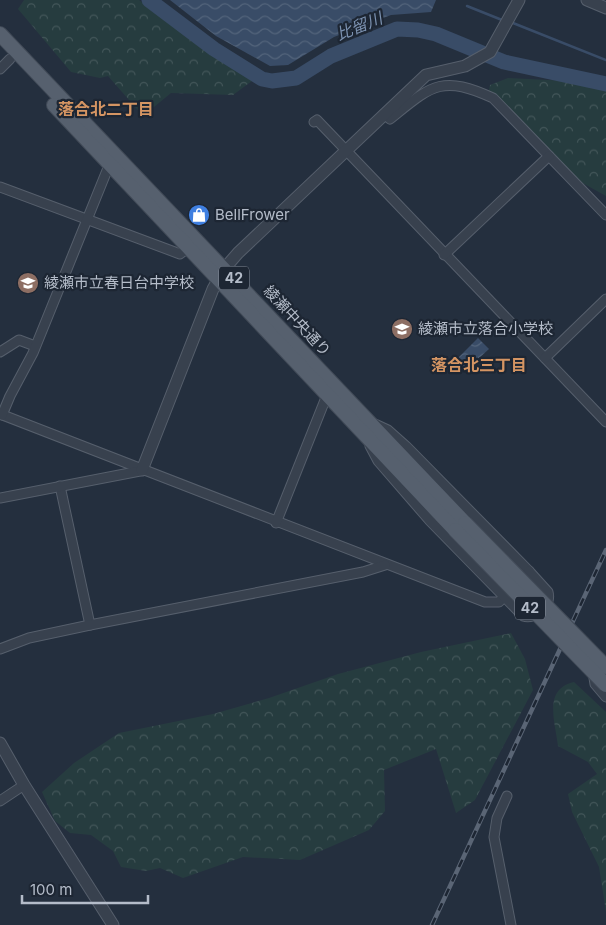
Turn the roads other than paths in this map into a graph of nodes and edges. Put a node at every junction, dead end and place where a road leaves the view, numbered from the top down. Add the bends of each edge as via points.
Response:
1 (519, 0) edge
2 (587, 0) edge
3 (606, 8) edge
4 (0, 34) edge
5 (0, 48) edge
6 (10, 59) junction
7 (0, 70) edge
8 (384, 114) junction
9 (314, 122) dead end
10 (346, 151) junction
11 (549, 156) junction
12 (110, 163) junction
13 (0, 187) edge
14 (606, 215) edge
15 (86, 218) junction
16 (189, 247) junction
17 (444, 255) junction
18 (222, 273) junction
19 (606, 299) edge
20 (35, 346) junction
21 (0, 352) edge
22 (545, 358) junction
23 (327, 395) junction
24 (1, 415) edge
25 (606, 422) edge
26 (367, 427) junction
27 (142, 470) junction
28 (60, 486) junction
29 (0, 498) edge
30 (276, 523) junction
31 (460, 527) junction
32 (385, 565) junction
33 (529, 571) junction
34 (504, 598) junction
35 (90, 625) junction
36 (0, 649) edge
37 (606, 660) edge
38 (606, 667) edge
39 (606, 685) edge
40 (606, 697) edge
41 (0, 743) edge
42 (24, 785) junction
43 (507, 796) dead end
44 (0, 801) edge
45 (113, 925) edge
46 (511, 925) edge

1 - 8 street via 490,52 466,66 426,75
2 - 3 street
4 - 18 main road, 綾瀬中央通り / 42
5 - 6 main road, 綾瀬中央通り / 42
6 - 7 street
6 - 12 main road, 綾瀬中央通り / 42
8 - 10 street
8 - 11 street via 390,119 425,90 449,84 471,89 493,98
9 - 10 street via 317,120
10 - 17 street
10 - 18 street via 238,253
11 - 14 street
11 - 17 street
12 - 15 street
12 - 16 main road, 綾瀬中央通り / 42
13 - 15 street
15 - 16 street via 180,254
15 - 20 street
16 - 18 main road, 綾瀬中央通り / 42
17 - 22 street
18 - 23 main road, 綾瀬中央通り / 42
18 - 26 main road, 綾瀬中央通り / 42
18 - 27 street
19 - 22 street
20 - 21 street via 18,340
20 - 24 street
22 - 25 street
23 - 26 main road, 綾瀬中央通り / 42
23 - 30 street
24 - 27 street
26 - 31 main road, 綾瀬中央通り / 42
26 - 33 street via 388,430 430,468
26 - 34 street via 378,461
27 - 28 street
27 - 30 street
28 - 29 street
28 - 35 street
30 - 32 street
31 - 38 main road, 42, bridge
31 - 39 main road, 42, bridge
32 - 34 street via 484,602 494,604
32 - 35 street
33 - 34 street
33 - 34 street via 548,592 548,604 533,617 528,617 522,616
35 - 36 street via 29,638
37 - 40 street via 597,664 592,678
41 - 42 street
42 - 44 street
42 - 45 street
43 - 46 street via 497,818 494,837

